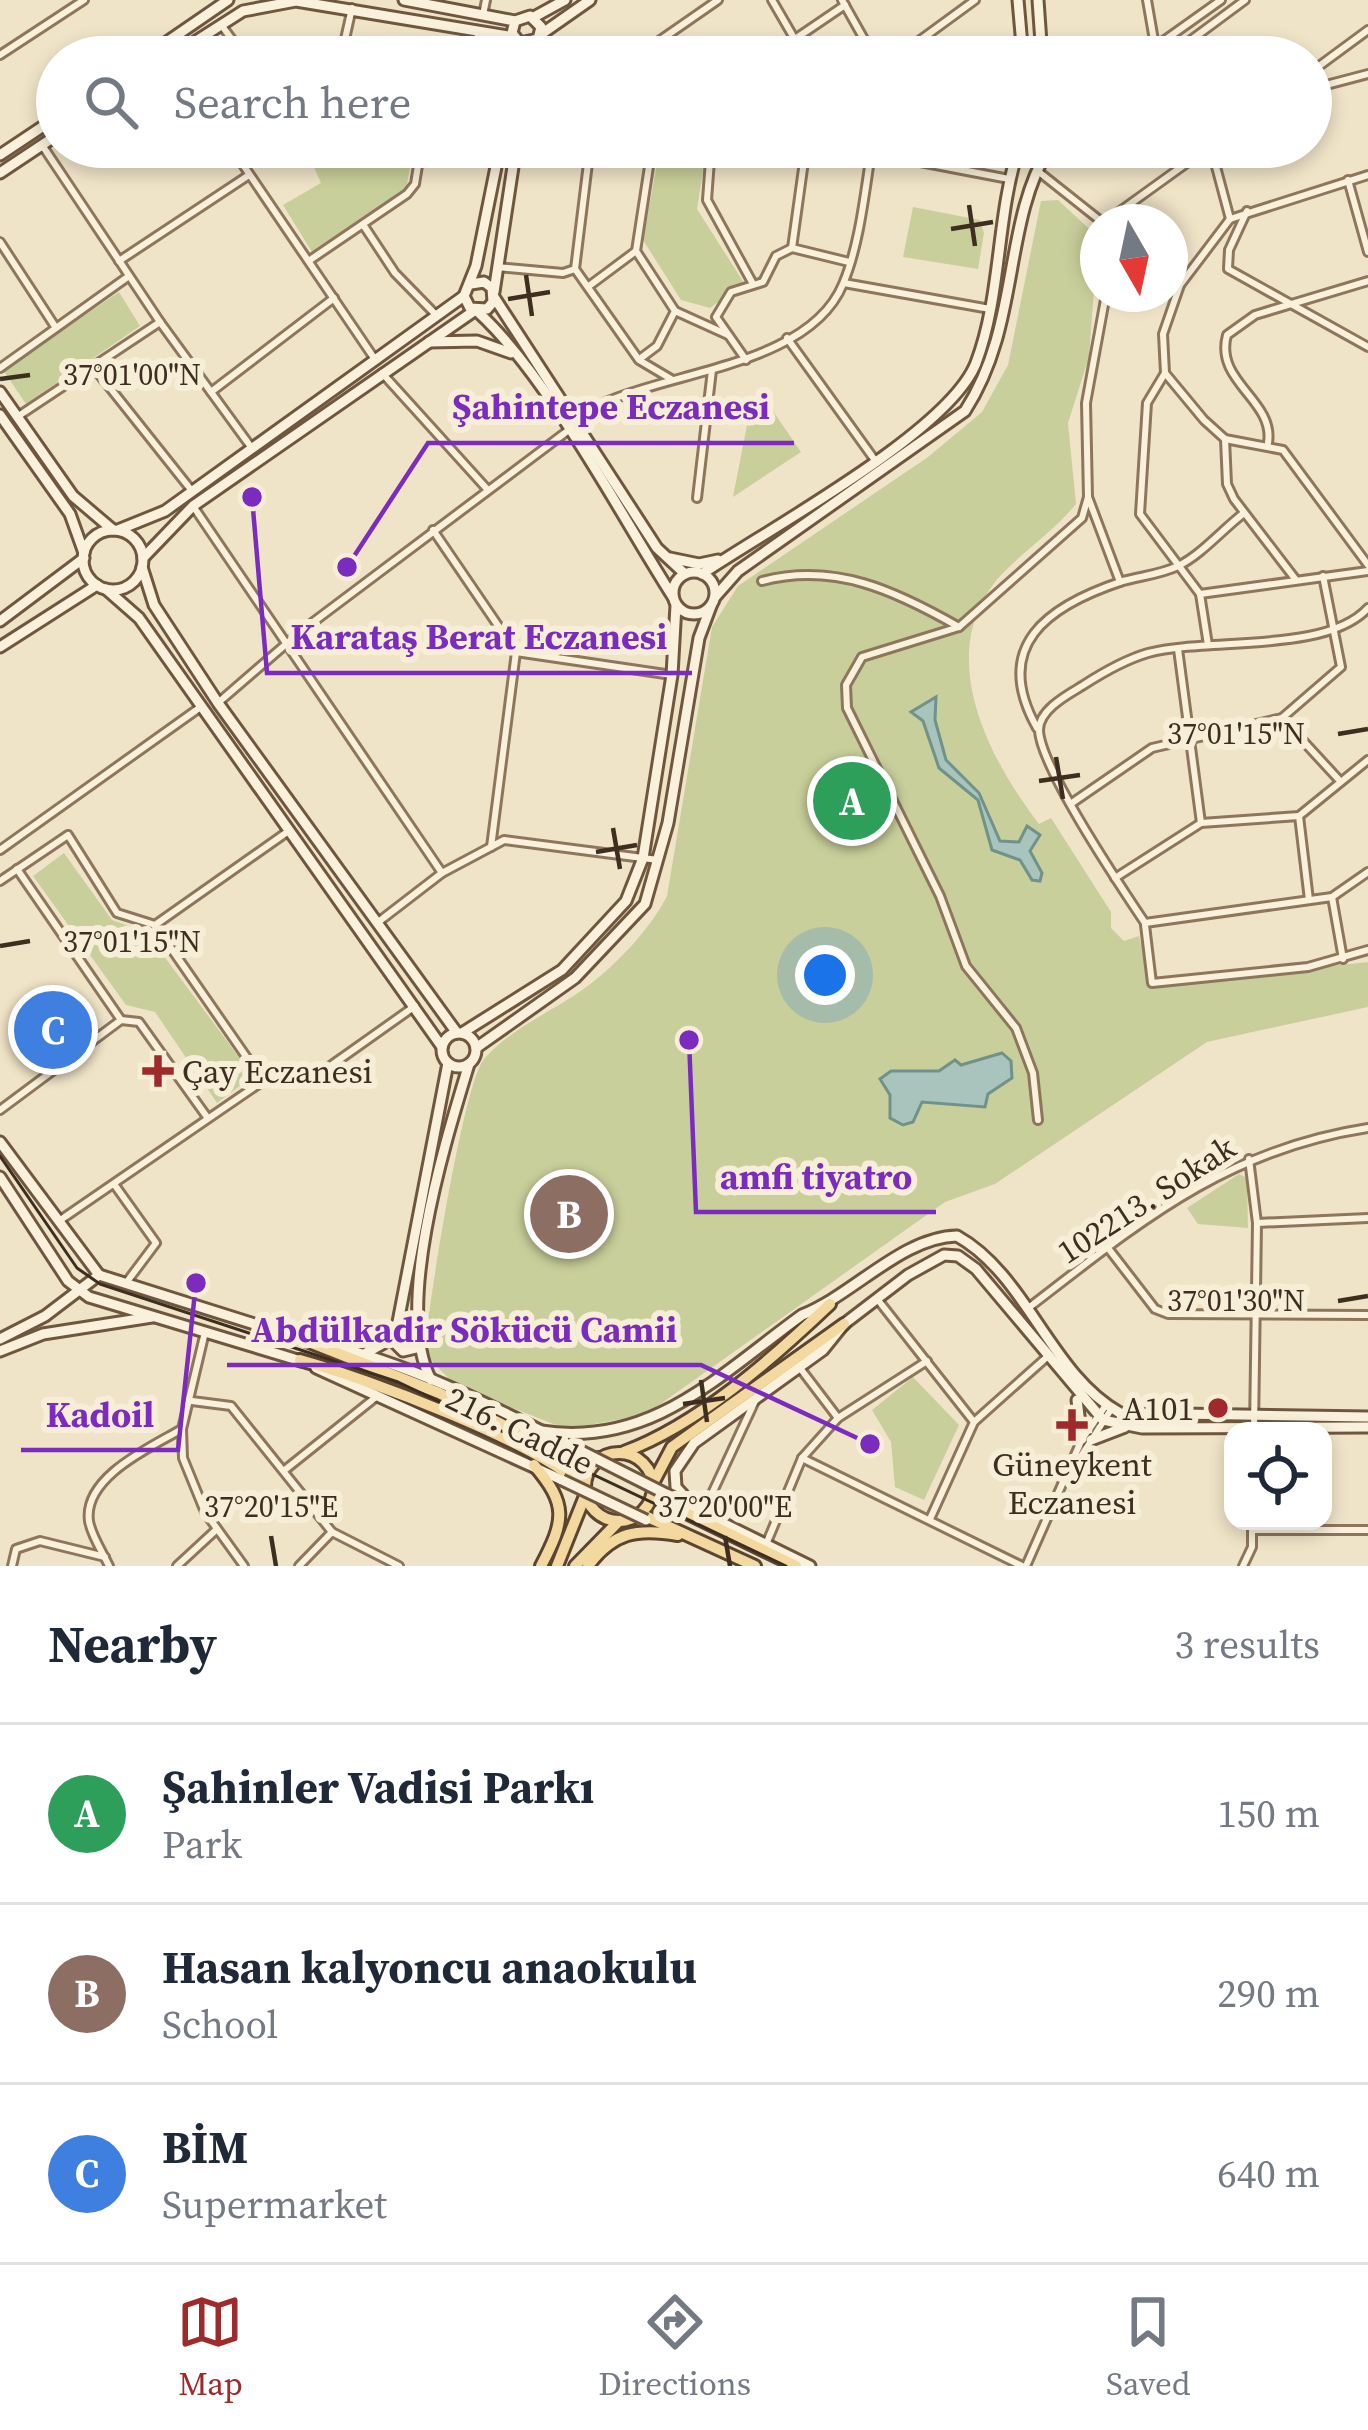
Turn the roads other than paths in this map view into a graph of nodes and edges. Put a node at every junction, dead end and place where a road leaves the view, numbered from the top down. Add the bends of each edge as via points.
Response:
1 (83, 0) edge
2 (228, 0) edge
3 (404, 0) edge
4 (486, 0) edge
5 (565, 0) edge
6 (590, 0) edge
7 (718, 0) edge
8 (772, 0) edge
9 (975, 0) edge
10 (1018, 0) edge
11 (1038, 0) edge
12 (1148, 0) edge
13 (1221, 0) edge
14 (1245, 0) edge
15 (843, 3) edge
16 (250, 4) edge
17 (352, 8) junction
18 (483, 15) junction
19 (534, 17) junction
20 (515, 21) junction
21 (220, 24) junction
22 (477, 29) junction
23 (1368, 30) edge
24 (176, 36) edge
25 (203, 36) edge
26 (229, 36) edge
27 (346, 36) edge
28 (478, 36) edge
29 (504, 36) edge
30 (515, 36) edge
31 (538, 36) edge
32 (541, 36) edge
33 (666, 36) edge
34 (793, 36) edge
35 (799, 36) edge
36 (862, 36) edge
37 (926, 36) edge
38 (1021, 36) edge
39 (1041, 36) edge
40 (1153, 36) edge
41 (1169, 36) edge
42 (1194, 36) edge
43 (0, 55) edge
44 (1332, 57) edge
45 (1368, 74) edge
46 (1332, 83) edge
47 (36, 131) edge
48 (36, 149) edge
49 (0, 155) edge
50 (56, 168) edge
51 (245, 168) edge
52 (418, 168) edge
53 (496, 168) edge
54 (513, 168) edge
55 (587, 168) edge
56 (649, 168) edge
57 (709, 168) edge
58 (803, 168) edge
59 (868, 168) edge
60 (956, 168) edge
61 (1014, 168) edge
62 (1180, 168) edge
63 (1216, 168) edge
64 (1036, 170) joint
65 (0, 173) edge
66 (249, 175) junction
67 (1368, 175) edge
68 (1012, 180) junction
69 (1348, 180) junction
70 (1080, 204) edge
71 (1129, 204) edge
72 (1247, 211) junction
73 (1230, 219) junction
74 (1364, 223) edge
75 (364, 226) junction
76 (0, 242) edge
77 (792, 248) junction
78 (636, 251) junction
79 (1368, 252) edge
80 (310, 260) junction
81 (119, 261) junction
82 (849, 262) junction
83 (497, 267) junction
84 (575, 269) junction
85 (1188, 275) edge
86 (129, 276) junction
87 (1368, 281) edge
88 (844, 283) junction
89 (471, 284) junction
90 (753, 284) junction
91 (589, 286) junction
92 (494, 295) junction
93 (464, 296) junction
94 (334, 298) junction
95 (1294, 305) junction
96 (990, 309) junction
97 (476, 311) junction
98 (675, 311) junction
99 (1103, 312) edge
100 (1171, 312) edge
101 (437, 316) junction
102 (160, 322) junction
103 (56, 328) junction
104 (731, 337) junction
105 (787, 338) junction
106 (429, 342) junction
107 (1368, 347) edge
108 (517, 357) junction
109 (374, 358) junction
110 (639, 360) junction
111 (746, 360) junction
112 (0, 368) edge
113 (95, 369) junction
114 (712, 370) junction
115 (382, 373) junction
116 (1165, 373) junction
117 (671, 379) junction
118 (0, 392) edge
119 (211, 392) junction
120 (17, 417) junction
121 (1, 420) edge
122 (579, 421) junction
123 (567, 430) junction
124 (1225, 439) junction
125 (1268, 443) junction
126 (251, 448) junction
127 (874, 459) junction
128 (488, 489) junction
129 (192, 491) junction
130 (1088, 496) junction
131 (698, 498) dead end
132 (193, 506) junction
133 (1244, 513) junction
134 (116, 530) junction
135 (433, 530) junction
136 (84, 555) junction
137 (668, 558) junction
138 (724, 559) junction
139 (143, 563) junction
140 (1179, 566) junction
141 (1368, 568) edge
142 (685, 574) junction
143 (702, 574) junction
144 (1323, 576) junction
145 (762, 580) dead end
146 (1295, 580) junction
147 (1120, 582) junction
148 (102, 587) junction
149 (1200, 594) junction
150 (674, 601) junction
151 (713, 602) junction
152 (1368, 608) edge
153 (0, 621) edge
154 (959, 627) junction
155 (1334, 632) junction
156 (1208, 645) junction
157 (285, 646) junction
158 (0, 647) edge
159 (1178, 649) junction
160 (516, 652) junction
161 (673, 675) junction
162 (218, 703) junction
163 (202, 706) junction
164 (1282, 718) junction
165 (1039, 731) junction
166 (1192, 737) junction
167 (1368, 760) edge
168 (1340, 782) junction
169 (1072, 802) junction
170 (1299, 816) junction
171 (1201, 823) junction
172 (290, 830) junction
173 (491, 847) junction
174 (0, 850) edge
175 (643, 858) junction
176 (658, 860) junction
177 (0, 863) edge
178 (17, 869) junction
179 (1368, 872) edge
180 (442, 873) junction
181 (8, 875) junction
182 (1115, 878) junction
183 (0, 881) edge
184 (1332, 897) junction
185 (1309, 900) junction
186 (377, 923) junction
187 (1145, 923) junction
188 (155, 925) junction
189 (1368, 950) edge
190 (1343, 958) junction
191 (415, 1006) junction
192 (445, 1016) junction
193 (121, 1020) junction
194 (483, 1022) junction
195 (460, 1033) junction
196 (442, 1047) junction
197 (476, 1048) junction
198 (448, 1063) junction
199 (470, 1064) junction
200 (263, 1081) junction
201 (0, 1110) edge
202 (208, 1118) junction
203 (1038, 1120) dead end
204 (1368, 1128) edge
205 (0, 1142) edge
206 (1249, 1159) junction
207 (0, 1177) edge
208 (114, 1184) junction
209 (1368, 1218) edge
210 (56, 1223) junction
211 (1257, 1223) junction
212 (1108, 1247) junction
213 (99, 1275) junction
214 (66, 1278) junction
215 (126, 1284) junction
216 (79, 1290) junction
217 (878, 1300) junction
218 (830, 1304) junction
219 (55, 1309) junction
220 (1026, 1309) junction
221 (1368, 1315) edge
222 (1255, 1316) junction
223 (156, 1317) junction
224 (844, 1324) junction
225 (205, 1330) junction
226 (391, 1339) junction
227 (0, 1340) edge
228 (304, 1340) junction
229 (420, 1347) junction
230 (0, 1351) edge
231 (366, 1353) junction
232 (1047, 1357) junction
233 (300, 1360) junction
234 (927, 1361) junction
235 (800, 1368) junction
236 (431, 1380) junction
237 (1074, 1390) junction
238 (379, 1394) junction
239 (192, 1401) junction
240 (755, 1401) junction
241 (1109, 1406) junction
242 (1368, 1417) edge
243 (838, 1418) junction
244 (1099, 1418) junction
245 (1225, 1422) edge
246 (1254, 1422) edge
247 (1287, 1422) edge
248 (974, 1423) junction
249 (1224, 1424) edge
250 (1128, 1426) junction
251 (1332, 1426) edge
252 (1368, 1427) edge
253 (182, 1429) junction
254 (541, 1431) junction
255 (1086, 1439) junction
256 (623, 1452) junction
257 (600, 1458) junction
258 (802, 1458) junction
259 (533, 1465) junction
260 (286, 1469) junction
261 (653, 1487) junction
262 (585, 1490) junction
263 (710, 1500) dead end
264 (698, 1510) junction
265 (643, 1517) junction
266 (930, 1519) junction
267 (620, 1521) junction
268 (1332, 1528) edge
269 (218, 1529) junction
270 (1251, 1530) edge
271 (1368, 1530) edge
272 (332, 1532) junction
273 (678, 1534) junction
274 (767, 1542) junction
275 (105, 1557) junction
276 (12, 1566) edge
277 (109, 1566) edge
278 (176, 1566) edge
279 (244, 1566) edge
280 (299, 1566) edge
281 (399, 1566) edge
282 (542, 1566) edge
283 (557, 1566) edge
284 (575, 1566) edge
285 (588, 1566) edge
286 (743, 1566) edge
287 (755, 1566) edge
288 (796, 1566) edge
289 (810, 1566) edge
290 (1024, 1566) edge
291 (1243, 1566) edge

1 - 43 street
2 - 24 street
3 - 18 street
4 - 18 street
5 - 19 street
6 - 32 street
7 - 33 street
8 - 34 street
9 - 37 street
10 - 38 street
11 - 39 street
12 - 40 street
13 - 41 street
14 - 42 street
15 - 35 street
15 - 36 street
16 - 17 street
16 - 21 street
17 - 22 street
17 - 27 street
18 - 20 street
19 - 20 street
19 - 31 street
20 - 30 street
21 - 25 street
21 - 26 street
22 - 28 street
22 - 29 street
23 - 44 street
45 - 46 street
47 - 49 street
48 - 65 street
50 - 81 street
51 - 66 street
52 - 75 street via 415,184
53 - 89 street
54 - 83 street
55 - 84 street
56 - 78 street
57 - 90 street via 706,200
58 - 77 street
59 - 82 street
60 - 68 street
61 - 68 street
62 - 71 street
63 - 73 street
64 - 70 street
64 - 151 street via 1000,338 965,411 738,572
66 - 80 street
66 - 81 street
67 - 69 street
68 - 96 street
69 - 72 street
69 - 74 street
72 - 73 street
72 - 95 street via 1228,269
73 - 85 street
74 - 79 street
75 - 80 street
75 - 101 street
76 - 103 street
77 - 82 street
77 - 90 street
78 - 91 street
78 - 98 street
80 - 94 street
81 - 86 street
82 - 88 street
83 - 84 street
83 - 92 street
84 - 91 street
86 - 102 street
86 - 103 street
87 - 95 street
88 - 96 street
88 - 105 street via 833,302
89 - 92 street via 484,282
89 - 93 street
90 - 104 street via 731,292 716,317
91 - 110 street
92 - 97 street via 491,306
92 - 122 street
93 - 97 street
93 - 101 street
94 - 109 street
94 - 119 street
95 - 107 street
95 - 125 street via 1238,322 1223,348 1235,382 1268,420
96 - 127 street via 966,385
97 - 106 street
97 - 108 street
98 - 104 street
98 - 110 street via 657,346
99 - 130 street via 1086,403
100 - 116 street
101 - 109 street
102 - 113 street
102 - 119 street
103 - 112 street
104 - 111 street
105 - 111 street
105 - 127 street
106 - 108 street via 477,340
106 - 115 street
108 - 123 street
109 - 126 street
110 - 117 street
111 - 114 street
113 - 120 street
113 - 129 street
114 - 117 street
114 - 131 street
115 - 128 street
115 - 132 street
116 - 124 street
116 - 140 street via 1147,403 1137,491 1140,514
117 - 122 street via 636,388
118 - 120 street
119 - 126 street
120 - 134 street via 73,496
121 - 136 street via 70,514
122 - 123 street
122 - 137 street
123 - 128 street
123 - 150 street
124 - 125 street
124 - 133 street via 1227,484
125 - 141 street via 1282,450
126 - 129 street
127 - 138 street
128 - 135 street
129 - 134 street
130 - 147 street
130 - 154 street via 1082,518
132 - 139 street
132 - 157 street
133 - 140 street
133 - 146 street
134 - 136 street via 95,536
134 - 139 street via 137,542
135 - 157 street
135 - 160 street
136 - 148 street via 86,571
136 - 153 street
137 - 138 street
137 - 142 street
138 - 143 street
139 - 148 street via 124,588
139 - 162 street via 154,605
140 - 147 street
140 - 149 street
141 - 144 street
142 - 143 street
142 - 150 street
143 - 151 street
144 - 146 street
144 - 155 street
145 - 154 street via 829,572
146 - 149 street
147 - 165 street via 1067,608 1027,642 1017,682
148 - 158 street
148 - 163 street via 140,618
149 - 156 street
150 - 151 street via 690,615
150 - 161 street
151 - 176 street via 699,638
152 - 155 street
154 - 203 street via 862,657 846,685 847,708 966,966 1016,1028 1033,1073
155 - 156 street
155 - 164 street via 1341,667
156 - 159 street
157 - 162 street
157 - 180 street
159 - 165 street via 1116,665 1059,701
159 - 166 street
160 - 161 street
160 - 173 street
161 - 175 street
162 - 186 street
163 - 172 street
163 - 174 street
164 - 166 street
164 - 168 street
165 - 169 street
166 - 169 street via 1153,748
166 - 171 street
167 - 168 street
168 - 170 street
169 - 182 street
170 - 171 street
170 - 185 street
171 - 182 street
172 - 188 street
172 - 191 street
173 - 175 street via 520,838
173 - 180 street
175 - 176 street
175 - 194 street via 626,902 562,970
176 - 197 street via 630,923 575,978
177 - 181 street
178 - 181 street
178 - 188 street via 68,835 116,913
178 - 193 street
179 - 184 street
180 - 186 street
181 - 183 street
182 - 187 street
184 - 185 street
184 - 190 street
185 - 187 street
186 - 192 street
187 - 190 street via 1152,983
188 - 200 street
189 - 190 street
191 - 196 street
191 - 200 street via 313,1079
192 - 194 street
192 - 195 street
193 - 201 street
193 - 202 street via 139,1022
194 - 195 street
195 - 196 street
195 - 197 street
196 - 198 street
197 - 199 street
198 - 199 street
198 - 226 street
199 - 229 street via 427,1243
200 - 202 street
202 - 208 street
204 - 206 street, 102213. Sokak via 1304,1137
205 - 210 street
206 - 211 street
206 - 212 street, 102213. Sokak
207 - 214 street, 216. Cadde
208 - 210 street
208 - 215 street via 157,1243
209 - 211 street
210 - 213 street
211 - 222 street
212 - 220 street, 102213. Sokak
212 - 222 street via 1155,1309
213 - 215 street, 216. Cadde
213 - 216 street
214 - 216 street, 216. Cadde
214 - 219 street
215 - 228 street, 216. Cadde
216 - 219 street
216 - 223 street, 216. Cadde
217 - 224 street
217 - 232 street via 933,1258 958,1256
217 - 234 street
218 - 220 street via 934,1236 957,1236 974,1245
218 - 254 street via 645,1423 587,1436
218 - 256 main road via 694,1413
219 - 227 street
220 - 241 street
221 - 222 street
222 - 246 street
223 - 225 street, 216. Cadde
223 - 230 street via 43,1334
224 - 235 street
224 - 261 main road via 672,1447
225 - 233 street, 216. Cadde
225 - 239 street
226 - 229 street via 403,1351
226 - 231 street
228 - 231 street, 216. Cadde
228 - 257 main road via 572,1460
229 - 236 street
231 - 236 street, 216. Cadde
232 - 237 street
232 - 248 street
233 - 238 street, 216. Cadde
233 - 262 main road via 446,1414
234 - 243 street
234 - 248 street
235 - 240 street
235 - 243 street
236 - 254 street, 216. Cadde
237 - 244 street
237 - 255 street
238 - 259 street, 216. Cadde
238 - 260 street
239 - 253 street
239 - 260 street via 231,1406
240 - 263 street
240 - 264 street via 681,1458 676,1487
241 - 244 street
241 - 245 street
242 - 247 street
243 - 258 street
244 - 250 street
244 - 255 street
248 - 266 street
249 - 250 street
250 - 255 street
251 - 252 street
253 - 269 street via 189,1481
253 - 275 street via 126,1462 92,1498 89,1522
254 - 264 street, 216. Cadde, bridge
255 - 290 street
256 - 257 main road
256 - 261 main road via 642,1460
257 - 262 main road
258 - 266 street
258 - 274 street
259 - 265 street, 216. Cadde, bridge
259 - 282 main road via 561,1508
260 - 272 street
261 - 265 main road
261 - 288 main road via 672,1506
262 - 267 main road via 601,1516
262 - 283 main road
264 - 274 street, 216. Cadde
265 - 267 main road
265 - 273 street, 216. Cadde
265 - 287 main road
266 - 290 street
267 - 284 main road
268 - 271 street
269 - 278 street
269 - 279 street
270 - 291 street
272 - 280 street
272 - 281 street
273 - 285 main road via 619,1535
273 - 286 street, 216. Cadde
274 - 289 street, 216. Cadde
275 - 276 street via 40,1541 16,1549
275 - 277 street

